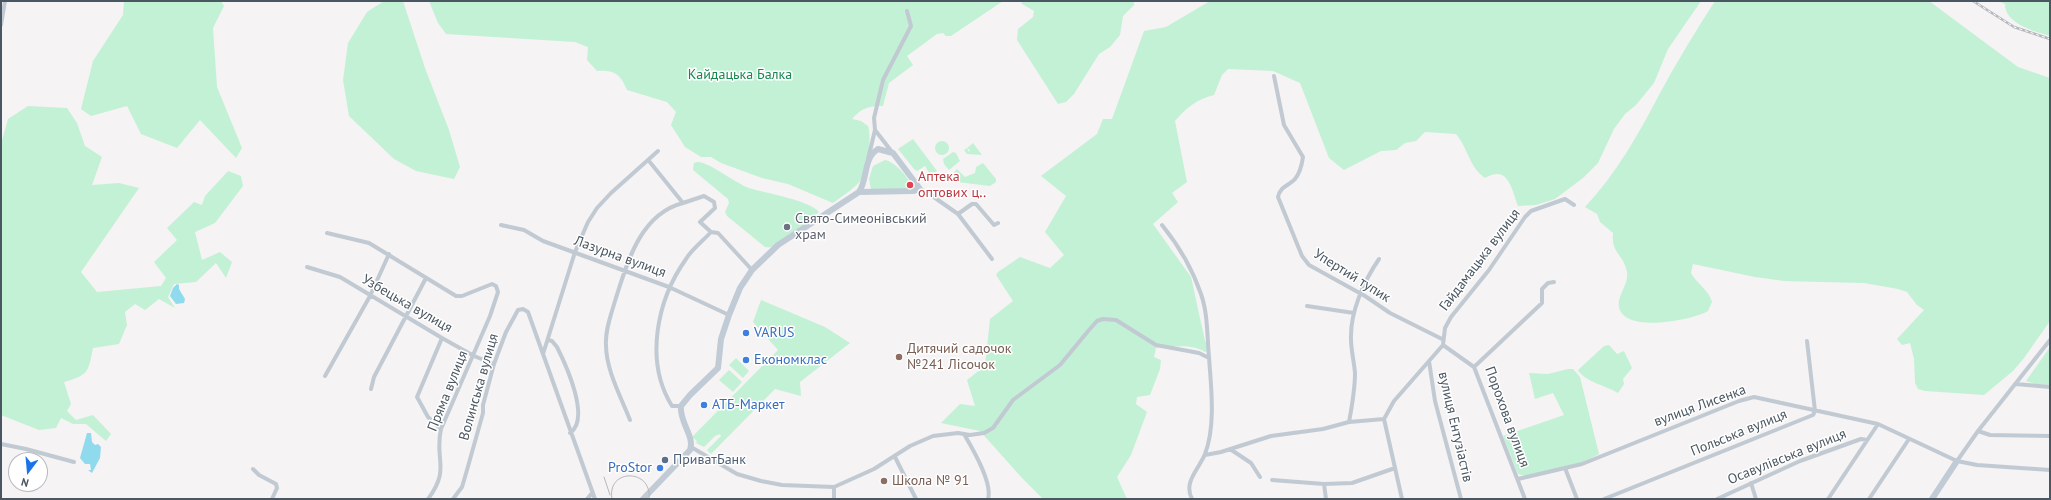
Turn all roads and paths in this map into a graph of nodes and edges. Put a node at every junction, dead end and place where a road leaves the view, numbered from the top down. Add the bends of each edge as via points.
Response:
1 (5, 1) edge
2 (907, 11) dead end
3 (1, 21) edge
4 (1, 25) edge
5 (1274, 76) dead end
6 (875, 130) junction
7 (658, 151) dead end
8 (893, 153) junction
9 (649, 161) junction
10 (867, 163) junction
11 (920, 189) junction
12 (858, 192) junction
13 (683, 203) junction
14 (1574, 205) dead end
15 (958, 214) junction
16 (998, 223) dead end
17 (501, 225) dead end
18 (1162, 225) dead end
19 (711, 232) junction
20 (327, 233) dead end
21 (576, 252) junction
22 (389, 254) junction
23 (992, 259) dead end
24 (1379, 259) dead end
25 (307, 267) dead end
26 (752, 270) junction
27 (624, 271) junction
28 (426, 278) junction
29 (1554, 282) dead end
30 (669, 287) junction
31 (1360, 294) junction
32 (370, 296) junction
33 (1307, 306) dead end
34 (1354, 313) junction
35 (729, 315) junction
36 (406, 316) junction
37 (442, 338) junction
38 (548, 340) junction
39 (1442, 340) junction
40 (2050, 340) edge
41 (1807, 341) dead end
42 (1443, 345) junction
43 (543, 354) junction
44 (474, 356) junction
45 (1209, 358) junction
46 (1429, 360) junction
47 (494, 364) junction
48 (1474, 367) junction
49 (326, 376) dead end
50 (2016, 384) junction
51 (2050, 387) edge
52 (371, 389) dead end
53 (681, 406) junction
54 (1815, 412) junction
55 (1384, 419) junction
56 (630, 420) dead end
57 (1349, 422) junction
58 (1878, 424) junction
59 (441, 429) junction
60 (1978, 431) junction
61 (570, 432) junction
62 (964, 434) junction
63 (2050, 436) edge
64 (1909, 439) junction
65 (1867, 440) junction
66 (1, 444) edge
67 (691, 448) junction
68 (1230, 449) junction
69 (1205, 454) junction
70 (895, 457) junction
71 (1957, 461) junction
72 (74, 462) dead end
73 (1395, 468) junction
74 (1565, 468) junction
75 (253, 469) dead end
76 (2050, 470) edge
77 (1260, 477) dead end
78 (1518, 479) junction
79 (1272, 480) dead end
80 (1751, 483) junction
81 (1324, 484) junction
82 (834, 487) junction
83 (592, 493) junction
84 (272, 499) edge
85 (428, 499) edge
86 (453, 499) edge
87 (587, 499) edge
88 (594, 499) edge
89 (643, 499) edge
90 (834, 499) edge
91 (916, 499) edge
92 (988, 499) edge
93 (1192, 499) edge
94 (1326, 499) edge
95 (1402, 499) edge
96 (1461, 499) edge
97 (1525, 499) edge
98 (1577, 499) edge
99 (1604, 499) edge
100 (1717, 499) edge
101 (1756, 499) edge
102 (1828, 499) edge
103 (1869, 499) edge
104 (1932, 499) edge

1 - 3 street
2 - 6 street via 911,26 879,89 874,118
3 - 4 street
5 - 31 street, Упертий тупик via 1284,125 1303,157 1295,180 1279,192 1282,209 1302,256 1310,265
6 - 8 street
6 - 10 street
7 - 9 street
8 - 10 street via 878,149
8 - 11 street
9 - 13 street
9 - 21 street via 597,208 588,222
10 - 12 street via 865,179
11 - 12 street
11 - 15 street
12 - 26 street via 778,245
13 - 19 street via 704,196 714,202 715,208 700,222
13 - 27 street via 661,214 648,226 634,247
14 - 39 street, Гайдамацька вулиця via 1565,199 1524,216 1489,270 1451,317
15 - 16 street via 976,204 994,225
15 - 23 street
17 - 21 street, Лазурна вулиця via 524,230
18 - 45 street via 1179,248 1201,295 1207,325
19 - 26 street via 718,233
19 - 30 street via 686,257
20 - 22 street via 369,243
21 - 27 street, Лазурна вулиця
21 - 38 street
22 - 28 street
22 - 32 street
24 - 31 street
25 - 32 street, Узбецька вулиця via 340,277
26 - 35 street via 740,288
27 - 30 street, Лазурна вулиця
27 - 56 street via 609,322 606,344 607,358
28 - 36 street
28 - 44 street, Пряма вулиця via 456,296 492,284 496,286 498,292
29 - 48 street, Порохова вулиця via 1548,283 1542,289 1542,303
30 - 35 street, Лазурна вулиця
30 - 53 street via 658,321 658,372 672,406
31 - 34 street
31 - 39 street, Упертий тупик
32 - 36 street, Узбецька вулиця
32 - 49 street
33 - 34 street
34 - 57 street via 1351,340 1355,372
35 - 53 street via 721,339 718,368
36 - 37 street, Узбецька вулиця
36 - 52 street via 374,377
37 - 44 street, Узбецька вулиця
37 - 59 street via 417,397 428,417
38 - 43 street
38 - 61 street via 557,347 577,400 578,423
39 - 42 street
40 - 50 street
41 - 54 street
42 - 46 street
42 - 48 street
43 - 47 street, Волинська вулиця via 528,312 518,310 506,332
43 - 61 street, Волинська вулиця
44 - 47 street, Узбецька вулиця
44 - 59 street, Пряма вулиця
45 - 62 street via 1200,353 1156,345 1116,320 1103,319 1097,321 1060,365 1013,400 993,428 984,433
45 - 69 street via 1211,419
46 - 55 street via 1394,401
46 - 96 street, вулиця Ентузіастів via 1436,401
47 - 86 street, Волинська вулиця via 468,470 462,487
48 - 78 street, Порохова вулиця
50 - 51 street
50 - 60 street
53 - 67 street via 680,412 691,440
54 - 58 street, вулиця Лисенка
54 - 74 street, вулиця Лисенка via 1812,409 1754,398 1739,401 1619,450
54 - 99 street, Польська вулиця via 1804,419
55 - 57 street
55 - 73 street
57 - 68 street via 1323,429 1271,436
58 - 64 street, вулиця Лисенка
58 - 65 street
59 - 85 street, Пряма вулиця via 439,480
60 - 63 street via 1990,435
60 - 71 street
61 - 83 street, Волинська вулиця
62 - 70 street via 933,436 910,446
62 - 92 street via 982,470 989,490
64 - 71 street, вулиця Лисенка
64 - 103 street
65 - 80 street, Осавулівська вулиця via 1861,439 1814,455
65 - 102 street
66 - 72 street
67 - 82 street via 732,471 761,481 782,485
67 - 89 street
68 - 69 street
68 - 77 street via 1251,463
69 - 93 street via 1195,469 1189,485
70 - 82 street
70 - 91 street
71 - 76 street, вулиця Лисенка
71 - 104 street
73 - 81 street via 1352,483
73 - 95 street
74 - 78 street, вулиця Лисенка
74 - 98 street
75 - 84 street via 276,484 278,488
78 - 97 street, Порохова вулиця
79 - 81 street
80 - 100 street, Осавулівська вулиця
80 - 101 street
81 - 94 street
82 - 90 street
83 - 87 street
83 - 88 street, Волинська вулиця

